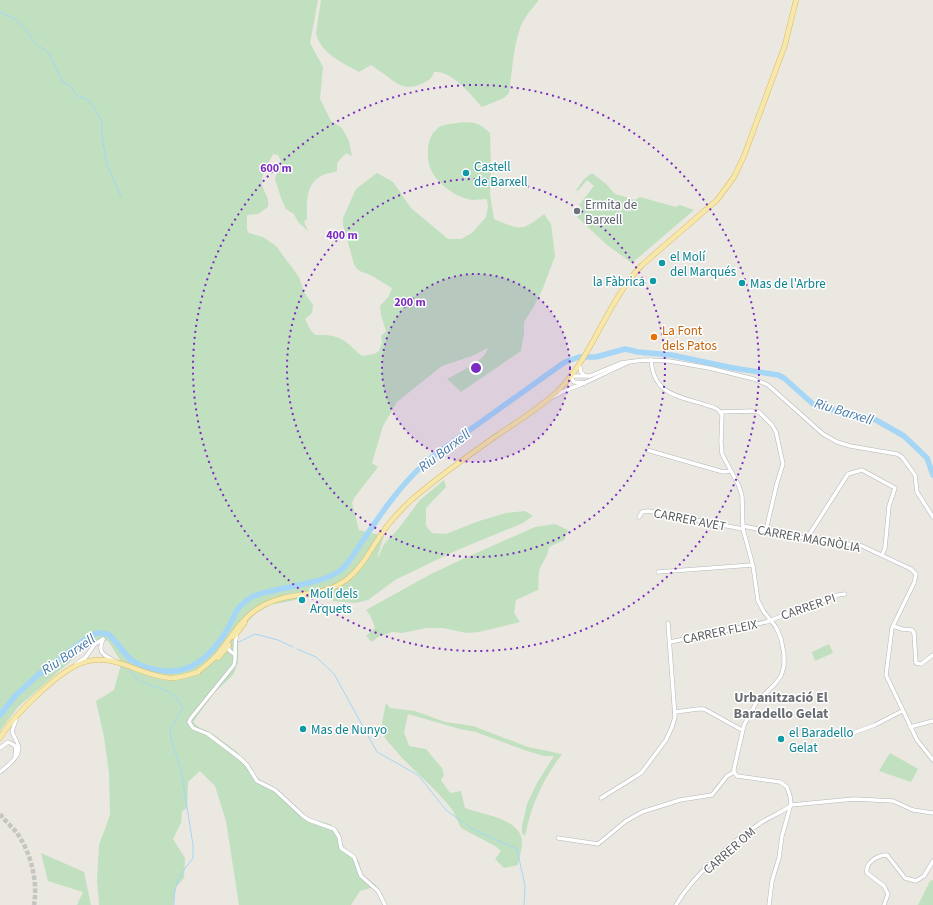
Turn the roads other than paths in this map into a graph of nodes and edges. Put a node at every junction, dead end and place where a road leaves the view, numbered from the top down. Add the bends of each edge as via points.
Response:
1 (796, 0) edge
2 (651, 359) junction
3 (632, 361) junction
4 (579, 363) junction
5 (570, 376) junction
6 (587, 376) junction
7 (585, 383) junction
8 (542, 404) junction
9 (720, 412) junction
10 (647, 450) dead end
11 (731, 471) junction
12 (638, 517) dead end
13 (933, 517) edge
14 (743, 528) junction
15 (766, 530) junction
16 (807, 538) junction
17 (882, 555) junction
18 (752, 565) junction
19 (658, 572) dead end
20 (845, 594) dead end
21 (771, 620) junction
22 (668, 623) dead end
23 (893, 626) junction
24 (235, 633) junction
25 (670, 642) junction
26 (95, 644) junction
27 (100, 648) junction
28 (229, 648) junction
29 (234, 648) junction
30 (217, 655) junction
31 (235, 655) junction
32 (933, 656) edge
33 (116, 663) junction
34 (72, 667) junction
35 (196, 673) junction
36 (27, 706) junction
37 (675, 712) junction
38 (902, 712) junction
39 (933, 721) edge
40 (910, 727) junction
41 (742, 730) junction
42 (850, 734) dead end
43 (0, 738) edge
44 (0, 748) edge
45 (12, 760) junction
46 (933, 760) edge
47 (0, 772) edge
48 (734, 772) junction
49 (601, 798) dead end
50 (791, 805) junction
51 (933, 813) edge
52 (558, 838) dead end
53 (933, 861) edge
54 (385, 905) edge
55 (676, 905) edge
56 (769, 905) edge
57 (884, 905) edge

1 - 4 main road via 785,45 734,177 717,200 635,272
2 - 3 street
2 - 9 street via 655,380 663,390 716,408
2 - 13 street via 709,368 768,385 823,434 837,442 897,454 915,475 917,492
3 - 6 street
3 - 7 street
4 - 5 main road
4 - 6 street via 581,372
5 - 6 street
5 - 7 street via 574,382
5 - 8 main road
7 - 8 street via 563,391
8 - 24 main road via 453,467 411,501 391,520 364,561 347,580 321,592 276,599 264,604 253,611
9 - 11 street via 722,454
9 - 15 street via 759,412 776,432 783,464
10 - 11 street via 723,472
11 - 14 street via 742,496
12 - 14 street, CARRER AVET via 642,512 652,512
14 - 15 street, CARRER MAGNÒLIA
14 - 18 street
15 - 16 street, CARRER MAGNÒLIA
16 - 17 street, CARRER MAGNÒLIA via 856,545
16 - 17 street via 848,474 862,470 895,488 889,506
17 - 23 street, CARRER MAGNÒLIA via 912,569 916,574
18 - 19 street
18 - 21 street via 758,601
20 - 21 street, CARRER PI
21 - 25 street, CARRER FLEIX
21 - 41 street via 781,639 784,666 778,680 752,708
22 - 25 street
23 - 32 street via 914,632 916,663 921,664
23 - 38 street via 886,675
24 - 28 main road
24 - 29 street
24 - 30 main road
25 - 37 street
26 - 27 street
26 - 27 street via 103,639
26 - 34 street via 85,658
27 - 33 street via 103,655
28 - 29 street
28 - 30 street via 226,646
28 - 31 street
28 - 35 main road via 214,663
29 - 31 street
30 - 35 main road
31 - 54 street via 232,670 191,718 190,724 195,730 208,734 241,759 258,781 275,790 303,816 334,829 341,848 354,857 361,876 378,891
33 - 34 main road via 92,660
33 - 35 main road via 167,678
34 - 36 main road
36 - 43 main road
36 - 45 street via 13,726 19,750 18,755
37 - 41 street via 704,709
37 - 49 street via 669,736 646,767 638,775
38 - 40 street
38 - 42 street
39 - 40 street
40 - 46 street via 920,745
41 - 48 street
44 - 45 street via 8,742 15,746 16,752
45 - 47 street
48 - 50 street via 737,776 780,782 787,787
48 - 52 street via 727,776 712,795 680,800 642,812 626,821 598,844
50 - 51 street via 854,798 893,801 913,810
50 - 55 street, CARRER OM via 756,826 712,862 683,893
50 - 56 street via 772,881
53 - 57 street via 924,876 916,881 905,878 887,855 878,856 870,862 867,873 884,886 888,894

